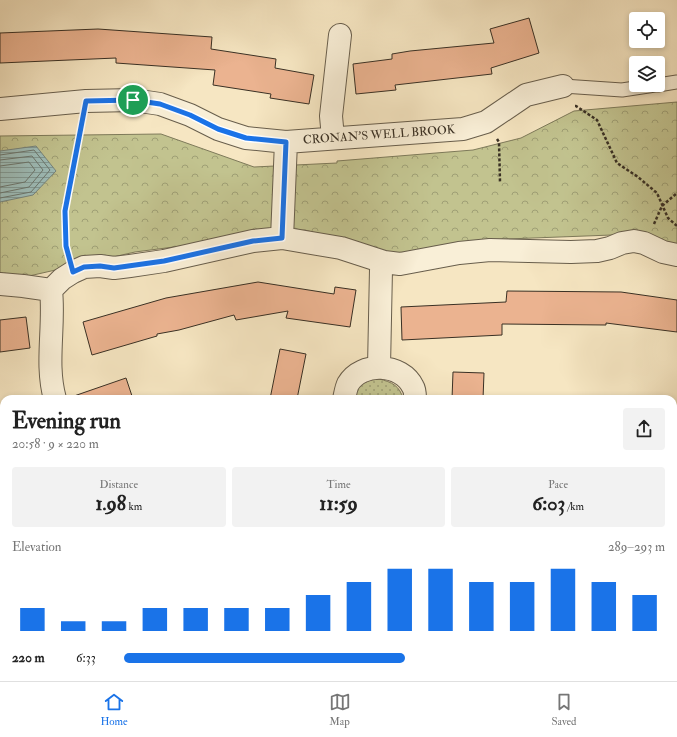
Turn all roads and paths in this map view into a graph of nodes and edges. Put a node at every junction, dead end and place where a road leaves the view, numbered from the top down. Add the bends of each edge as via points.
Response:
1 (340, 35) dead end
2 (677, 82) edge
3 (665, 84) edge
4 (563, 86) joint
5 (629, 89) edge
6 (86, 101) junction
7 (0, 109) edge
8 (495, 135) dead end
9 (333, 138) junction
10 (286, 142) junction
11 (500, 182) dead end
12 (677, 193) edge
13 (282, 238) junction
14 (644, 243) junction
15 (677, 255) edge
16 (384, 262) junction
17 (73, 272) junction
18 (0, 284) edge
19 (51, 290) junction
20 (379, 367) junction
21 (54, 395) edge
22 (345, 395) edge
23 (414, 395) edge

1 - 9 street via 331,116
2 - 3 lane
4 - 5 lane
4 - 9 street, CRONAN'S WELL BROOK via 526,95 486,122 463,129
6 - 7 street, CRONAN'S WELL BROOK
6 - 10 street, CRONAN'S WELL BROOK via 133,100 160,104 225,132 246,138
6 - 17 path via 65,211 66,246
8 - 11 path via 499,142
9 - 10 street, CRONAN'S WELL BROOK
10 - 13 street
12 - 14 path via 662,206
13 - 16 street via 341,248
13 - 17 street via 253,241 164,261 114,268 84,267
14 - 15 street
14 - 16 street via 622,243 597,251 490,250 400,264
16 - 20 street via 381,269
17 - 19 street
18 - 19 street
19 - 21 street
20 - 22 street via 357,375 348,384
20 - 23 street via 398,372 408,380

